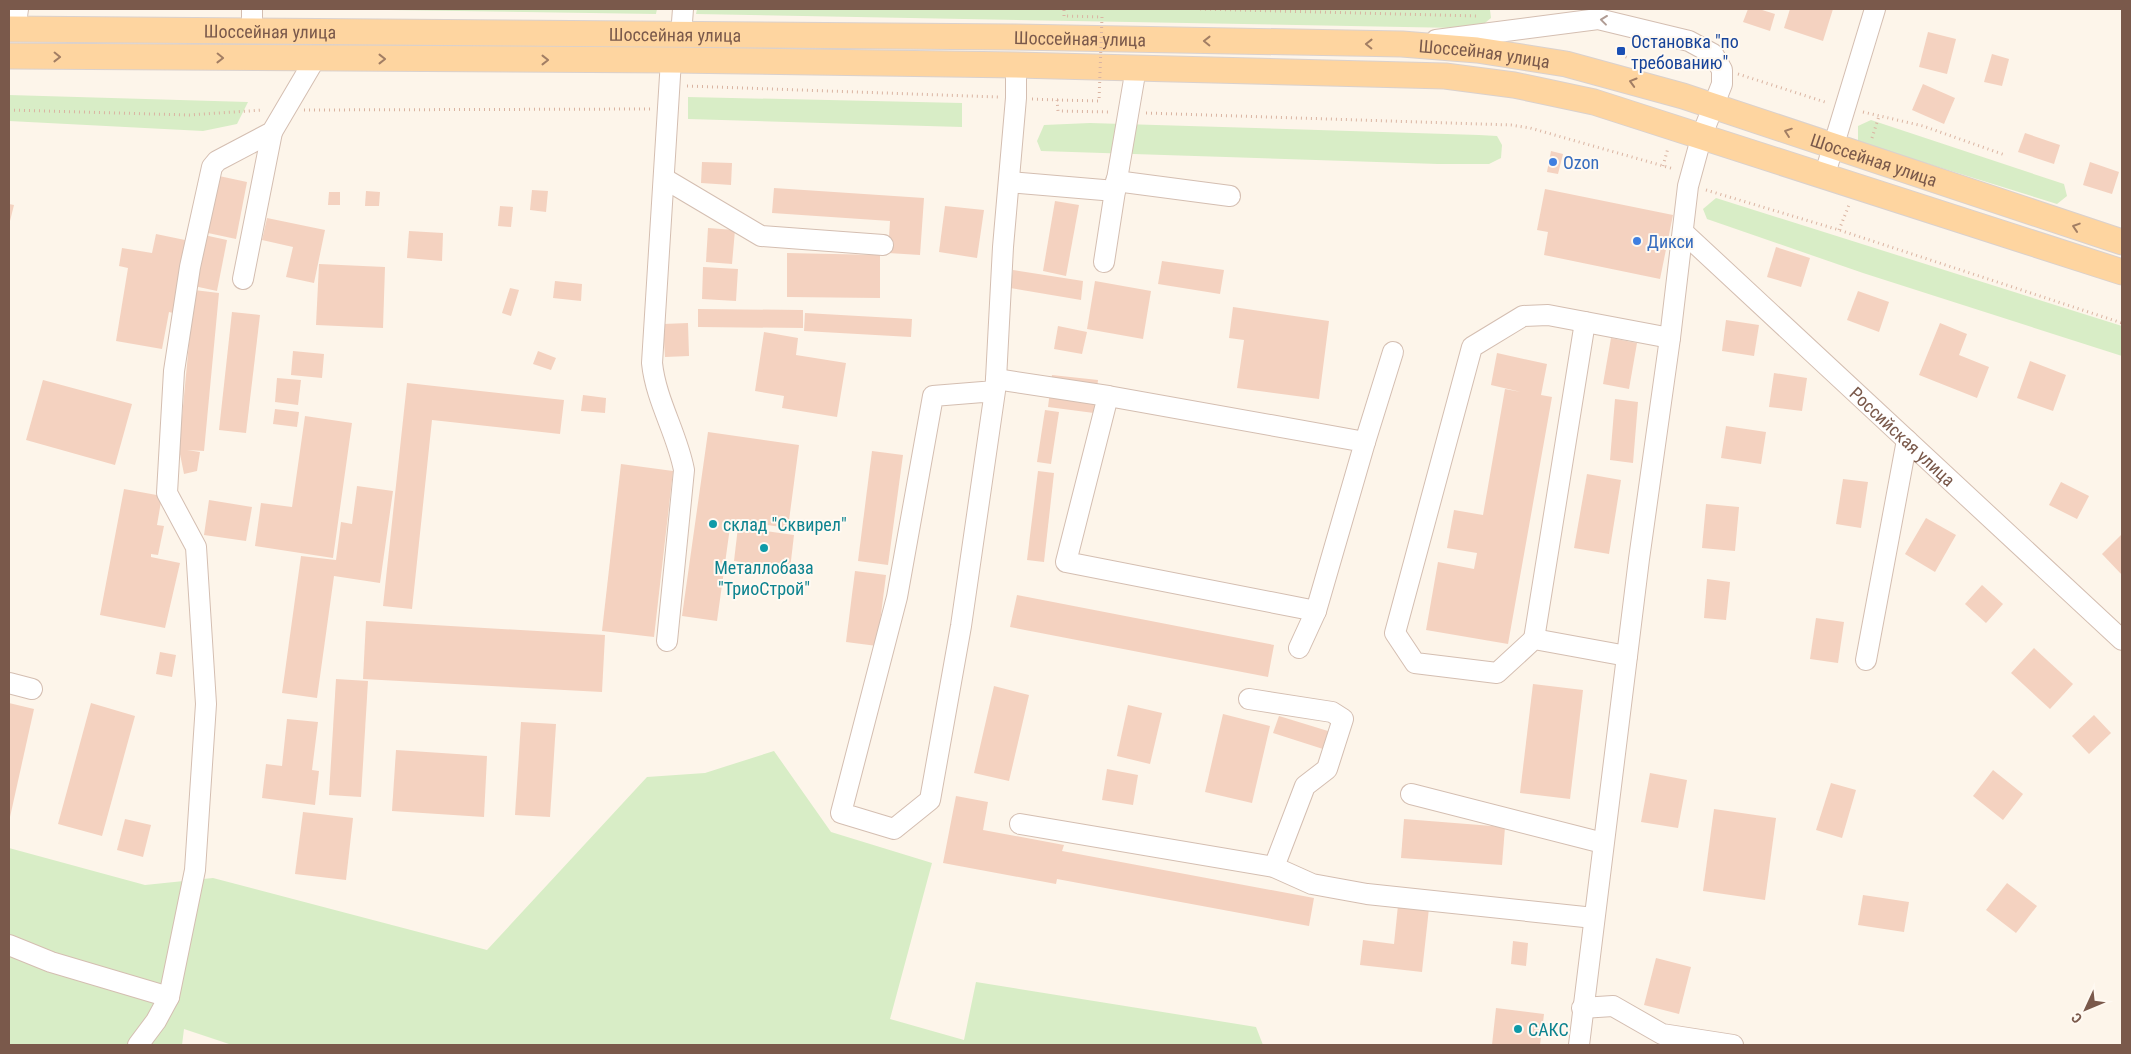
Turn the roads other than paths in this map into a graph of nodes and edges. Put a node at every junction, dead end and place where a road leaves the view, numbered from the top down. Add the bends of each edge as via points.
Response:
1 (683, 9) edge
2 (1875, 9) edge
3 (252, 21) edge
4 (14, 23) edge
5 (681, 34) junction
6 (1402, 44) junction
7 (9, 56) edge
8 (315, 59) junction
9 (671, 60) junction
10 (1016, 65) junction
11 (1136, 68) junction
12 (1713, 106) junction
13 (272, 132) junction
14 (1702, 135) junction
15 (1834, 147) junction
16 (1824, 177) junction
17 (665, 179) junction
18 (1009, 182) junction
19 (1115, 186) junction
20 (1230, 196) dead end
21 (1683, 232) junction
22 (2122, 242) edge
23 (883, 245) dead end
24 (1104, 262) dead end
25 (2122, 272) edge
26 (243, 279) dead end
27 (1585, 322) junction
28 (1670, 338) junction
29 (1393, 352) dead end
30 (995, 385) junction
31 (1108, 396) junction
32 (1907, 440) junction
33 (1365, 442) junction
34 (1316, 611) junction
35 (1534, 639) junction
36 (2122, 640) edge
37 (667, 641) dead end
38 (1299, 648) dead end
39 (1626, 656) junction
40 (1866, 660) dead end
41 (9, 683) edge
42 (32, 689) dead end
43 (1249, 699) dead end
44 (1411, 794) dead end
45 (1020, 824) dead end
46 (1603, 842) junction
47 (1274, 867) junction
48 (1594, 918) junction
49 (9, 945) edge
50 (169, 997) junction
51 (1582, 1008) junction
52 (138, 1045) edge
53 (1579, 1045) edge
54 (1733, 1045) edge

1 - 5 street
2 - 15 street
3 - 4 main road, Шоссейная улица
3 - 5 main road, Шоссейная улица
6 -> 5 main road, Шоссейная улица
12 -> 6 main road, Шоссейная улица via 1566,64 1477,50
12 -> 6 street via 1722,84 1722,70 1713,54 1689,41 1598,19
7 -> 8 main road, Шоссейная улица
8 -> 9 main road, Шоссейная улица
8 - 13 street
9 - 10 main road, Шоссейная улица
9 - 17 street
10 - 11 main road, Шоссейная улица
10 - 18 street
11 - 14 main road, Шоссейная улица via 1454,77 1552,92
11 - 19 street
12 - 14 street
15 -> 12 main road, Шоссейная улица
13 - 26 street
13 - 50 street via 217,161 212,167 190,267 174,371 167,493 196,547 206,704 195,870
14 - 16 main road, Шоссейная улица
14 - 21 street via 1688,186
15 - 16 street
22 -> 15 main road, Шоссейная улица
16 - 25 main road, Шоссейная улица
17 - 23 street via 761,236
17 - 37 street via 652,363 654,385 681,452 684,470
18 - 19 street
18 - 30 street
19 - 20 street
19 - 24 street
21 - 28 street
21 - 32 street, Российская улица
27 - 28 street
27 - 35 street
27 - 35 street via 1523,316 1472,347 1395,633 1415,663 1497,673
28 - 39 street
29 - 33 street
30 - 30 street via 961,626 930,800 894,829 841,813 897,597 933,396
30 - 31 street
31 - 33 street
31 - 34 street via 1066,562
32 - 36 street, Российская улица
32 - 40 street
33 - 34 street
34 - 38 street
35 - 39 street
39 - 46 street
41 - 42 street
43 - 47 street via 1332,712 1343,719 1327,769 1305,786
44 - 46 street
45 - 47 street
46 - 48 street
47 - 48 street via 1312,884 1367,894
48 - 51 street
49 - 50 street via 51,962
50 - 52 street
51 - 53 street
51 - 54 street via 1613,1006 1662,1034

